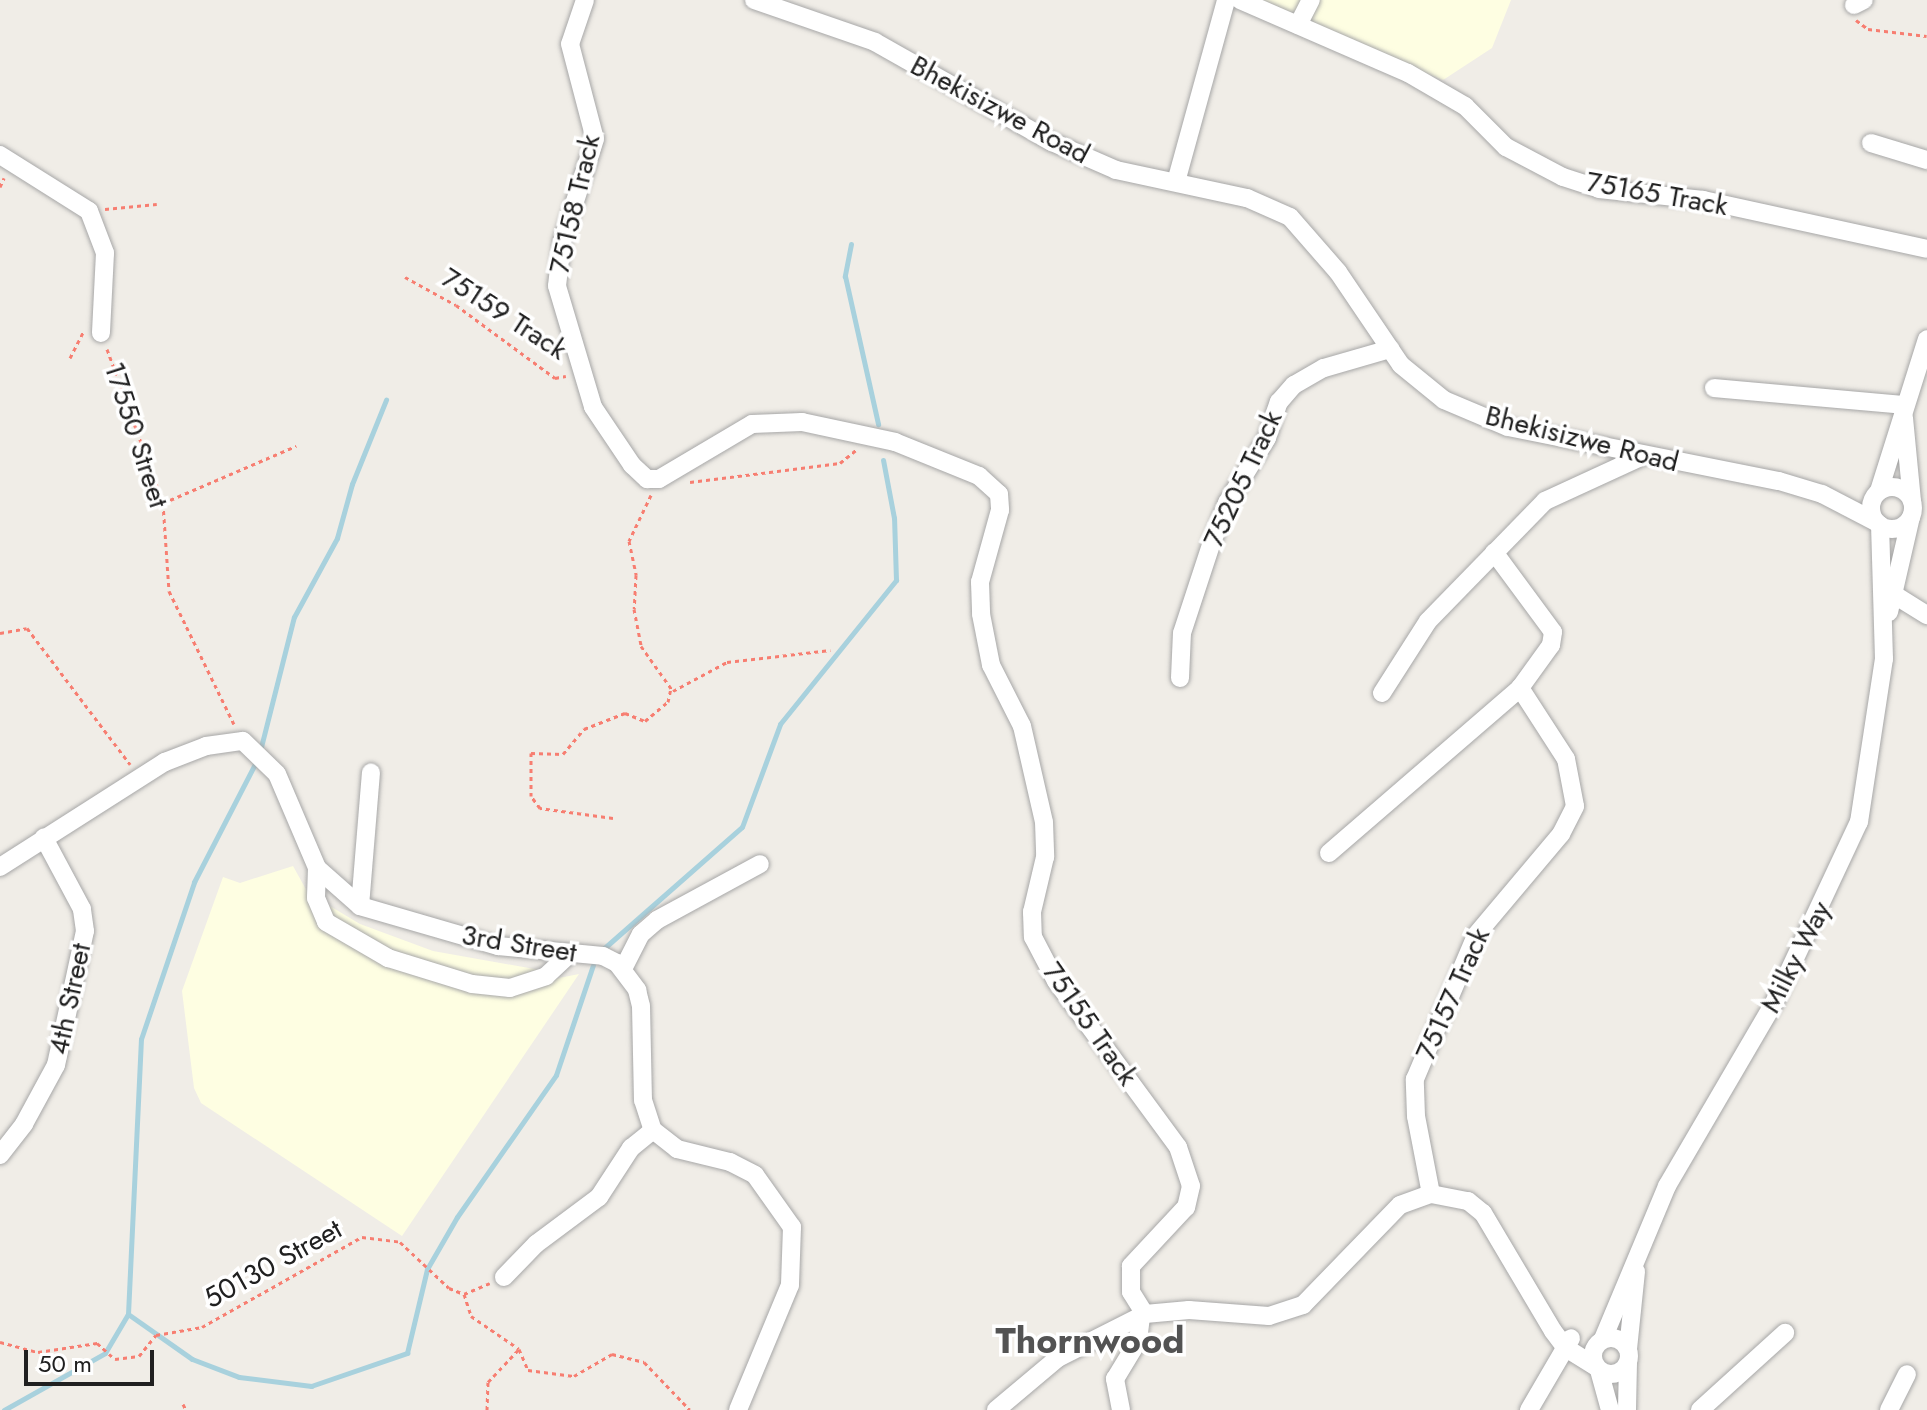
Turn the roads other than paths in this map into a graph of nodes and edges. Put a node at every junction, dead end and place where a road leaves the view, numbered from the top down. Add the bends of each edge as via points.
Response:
1 (585, 0) edge
2 (1226, 0) edge
3 (1240, 0) edge
4 (1311, 0) edge
5 (767, 2) edge
6 (1298, 25) junction
7 (1871, 143) dead end
8 (0, 155) edge
9 (1927, 160) edge
10 (1176, 182) junction
11 (1927, 249) edge
12 (101, 333) road end
13 (1927, 339) edge
14 (1390, 349) junction
15 (1714, 388) dead end
16 (1904, 408) junction
17 (826, 428) joint
18 (1645, 455) junction
19 (1877, 493) junction
20 (1822, 494) junction
21 (1912, 509) junction
22 (1878, 524) junction
23 (1494, 552) junction
24 (1893, 594) junction
25 (1927, 615) edge
26 (1884, 634) junction
27 (1180, 678) dead end
28 (1520, 688) junction
29 (1382, 693) dead end
30 (371, 772) dead end
31 (44, 838) junction
32 (1329, 853) dead end
33 (760, 864) dead end
34 (0, 867) edge
35 (317, 868) junction
36 (360, 906) junction
37 (570, 954) junction
38 (623, 969) junction
39 (653, 1130) junction
40 (0, 1155) edge
41 (1431, 1194) junction
42 (1638, 1256) junction
43 (504, 1277) road end
44 (1143, 1315) junction
45 (1785, 1333) dead end
46 (1564, 1340) junction
47 (1602, 1340) junction
48 (1628, 1356) junction
49 (1598, 1369) junction
50 (1907, 1374) dead end
51 (738, 1410) edge
52 (996, 1410) edge
53 (1121, 1410) edge
54 (1529, 1410) edge
55 (1610, 1410) edge
56 (1627, 1410) edge
57 (1700, 1410) edge
58 (1889, 1410) edge

1 - 17 street, 75158 Track via 570,44 595,139 562,242 557,286 607,435 656,488 752,424 802,422
2 - 10 street
3 - 6 street, 75165 Track
4 - 6 street
5 - 10 street, Bhekisizwe Road via 875,42 1052,142 1116,170
6 - 11 street, 75165 Track via 1408,73 1472,111 1506,147 1563,177 1599,189 1703,200
7 - 9 street
8 - 12 street, 17550 Street via 89,211 105,253
10 - 14 street, Bhekisizwe Road via 1247,198 1290,217 1338,272
13 - 16 street, Milky Way
14 - 18 street, Bhekisizwe Road via 1401,365 1444,400 1484,418
14 - 27 street, 75205 Track via 1324,368 1294,385 1279,402 1267,438 1227,503 1212,542 1182,633
15 - 16 street
16 - 19 street, Milky Way
16 - 21 street, Milky Way
17 - 44 street, 75155 Track via 895,442 979,476 999,494 1000,510 980,582 981,614 991,665 1022,726 1035,774 1046,845 1032,912 1038,947 1056,981 1186,1159 1191,1186 1186,1207 1131,1266 1131,1292
18 - 20 street, Bhekisizwe Road
18 - 23 street via 1545,501
19 - 20 street, Bhekisizwe Road
19 - 21 street via 1901,488
19 - 22 street via 1871,506
20 - 22 street, Bhekisizwe Road
21 - 22 street via 1901,527
21 - 24 street, Milky Way
22 - 26 street, Milky Way
23 - 28 street via 1553,632 1551,645
23 - 29 street via 1428,621
24 - 25 street
24 - 26 street, Milky Way
26 - 42 street, Milky Way via 1866,791 1844,860 1775,1001 1667,1186
28 - 32 street
28 - 41 street, 75157 Track via 1566,759 1575,806 1561,834 1491,912 1462,960 1415,1079
30 - 36 street
31 - 34 street
31 - 35 street, 3rd Street via 139,777 206,746 243,741 277,774
31 - 40 street, 4th Street via 82,909 85,931 56,1065
33 - 38 street via 657,920 641,934
35 - 36 street, 3rd Street
35 - 37 street via 316,898 326,922 388,958 472,984 510,988 546,976
36 - 37 street, 3rd Street via 498,946
37 - 38 street, 3rd Street via 603,956
38 - 39 street via 641,1006 643,1100
39 - 43 street via 631,1148 599,1197 536,1244
39 - 51 street via 677,1149 730,1162 755,1175 792,1227 790,1285
41 - 44 street via 1400,1205 1324,1289 1286,1312
41 - 46 street via 1468,1201 1483,1213
42 - 47 street, Milky Way
42 - 48 street, Milky Way
44 - 52 street via 1058,1358
44 - 53 street via 1138,1341 1115,1379
45 - 57 street
46 - 47 street
46 - 49 street
46 - 54 street
47 - 48 street via 1618,1339
47 - 49 street via 1593,1354
48 - 49 street via 1619,1373
48 - 56 street, Milky Way
49 - 55 street
50 - 58 street

